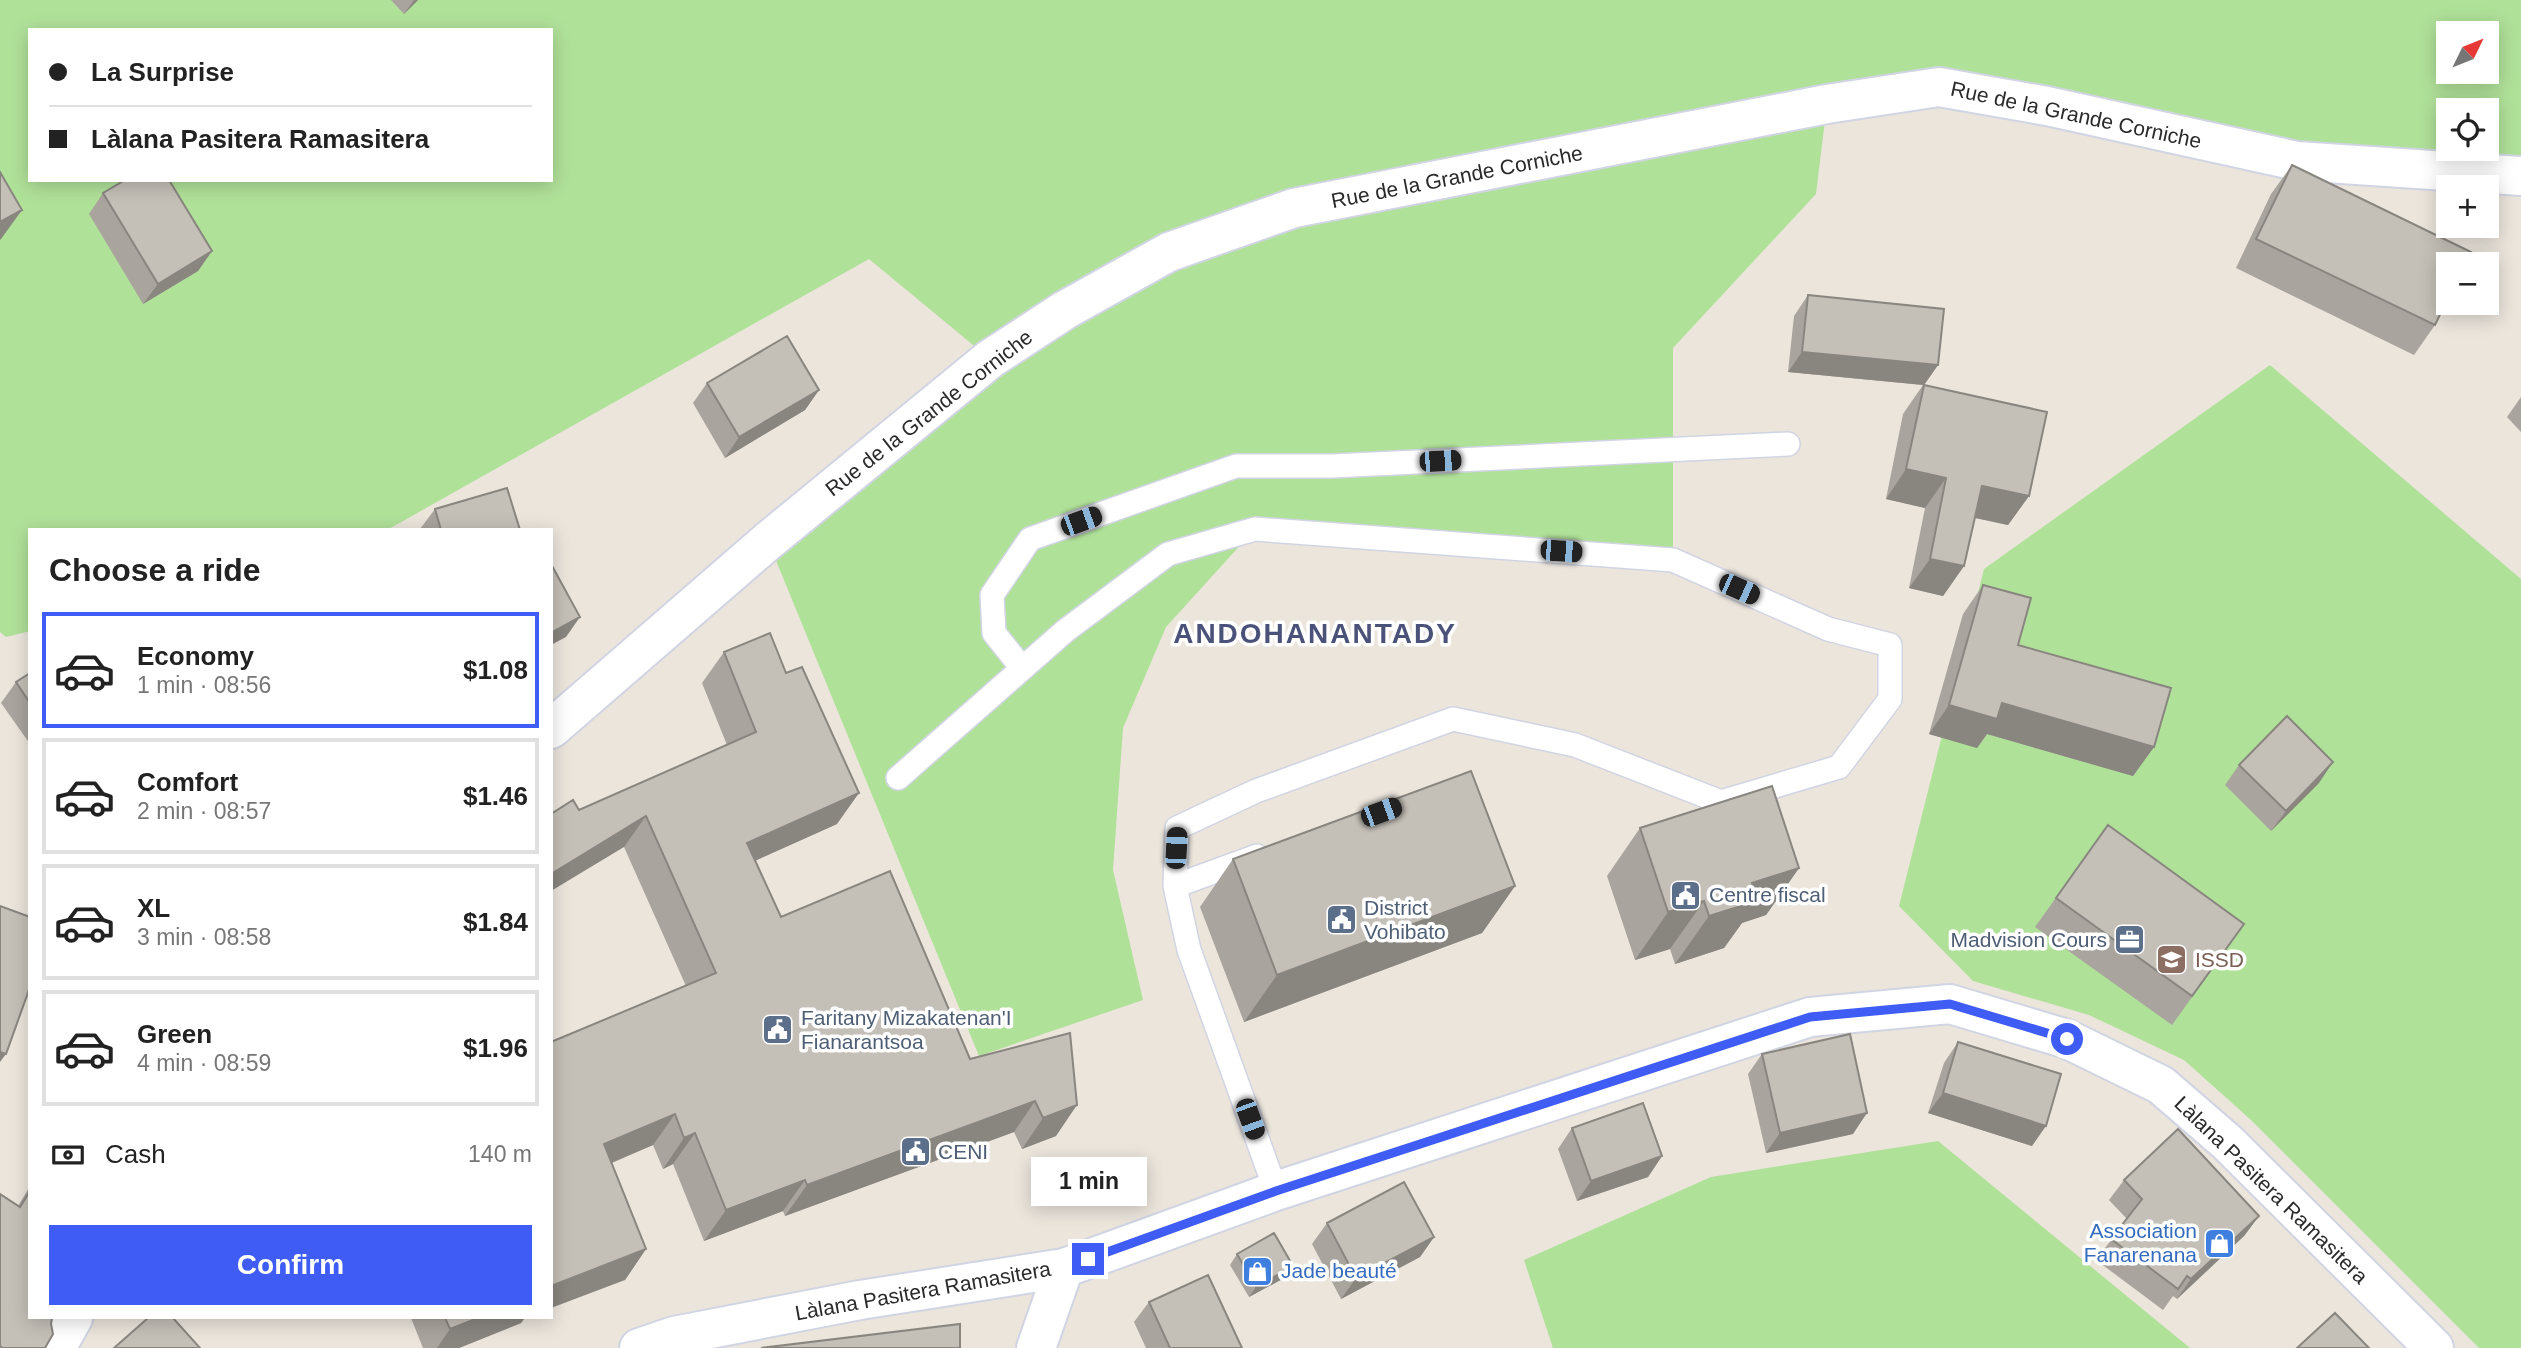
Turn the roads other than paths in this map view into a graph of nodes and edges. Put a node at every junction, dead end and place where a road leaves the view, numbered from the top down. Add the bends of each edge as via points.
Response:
1 (2521, 176) edge
2 (1788, 444) dead end
3 (1022, 668) junction
4 (553, 727) edge
5 (898, 778) dead end
6 (1278, 849) edge
7 (1175, 886) junction
8 (1276, 1191) junction
9 (1064, 1268) junction
10 (72, 1319) edge
11 (56, 1348) edge
12 (639, 1348) edge
13 (1036, 1348) edge
14 (2434, 1348) edge

1 - 4 street, Rue de la Grande Corniche via 2297,161 1939,87 1827,104 1294,208 1169,252 1065,310 990,359 768,541
2 - 3 lane via 1332,466 1236,466 1030,539 992,595 994,633
3 - 5 lane
3 - 7 lane via 1168,554 1255,529 1672,559 1828,629 1890,645 1890,699 1839,767 1721,802 1576,745 1453,719 1256,791 1177,828
6 - 7 lane
7 - 8 lane via 1189,950
8 - 9 street, Làlana Pasitera Ramasitera
8 - 14 street, Làlana Pasitera Ramasitera via 1810,1017 1950,1004 2067,1039 2161,1085 2228,1143
9 - 12 street, Làlana Pasitera Ramasitera via 847,1303 674,1336
9 - 13 street
10 - 11 street

